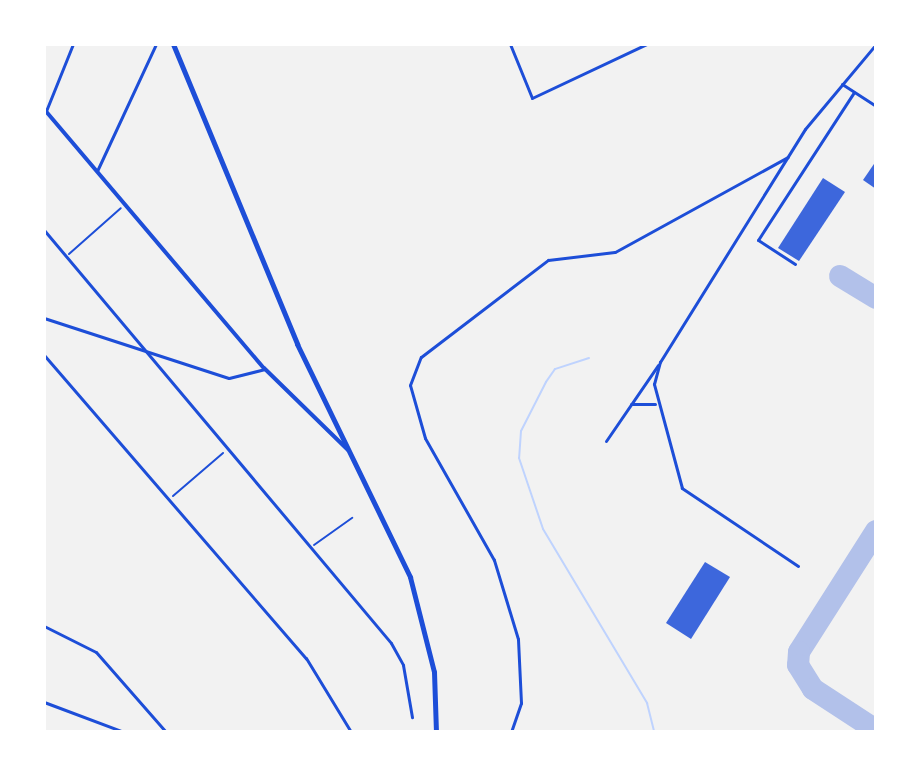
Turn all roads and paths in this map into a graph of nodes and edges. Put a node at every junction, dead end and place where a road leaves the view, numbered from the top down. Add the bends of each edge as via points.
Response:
1 (73, 44) edge
2 (156, 44) edge
3 (173, 44) edge
4 (510, 44) edge
5 (647, 44) edge
6 (876, 44) edge
7 (842, 84) junction
8 (854, 92) junction
9 (876, 106) edge
10 (45, 110) edge
11 (788, 157) junction
12 (97, 172) junction
13 (125, 204) junction
14 (44, 230) edge
15 (67, 256) junction
16 (795, 264) dead end
17 (44, 318) edge
18 (148, 353) junction
19 (44, 355) edge
20 (660, 362) junction
21 (264, 368) junction
22 (631, 404) junction
23 (655, 404) junction
24 (606, 441) dead end
25 (227, 449) junction
26 (352, 453) junction
27 (167, 501) junction
28 (352, 518) dead end
29 (309, 548) junction
30 (798, 566) dead end
31 (44, 626) edge
32 (44, 702) edge
33 (412, 717) dead end
34 (124, 732) edge
35 (166, 732) edge
36 (351, 732) edge
37 (436, 732) edge
38 (511, 732) edge

1 - 10 street
2 - 12 street
3 - 26 main road via 297,344
4 - 5 street via 532,98
6 - 7 street
7 - 8 street
7 - 11 street
8 - 9 street
8 - 16 street via 758,240
10 - 12 street
11 - 20 street
11 - 38 street via 615,252 548,260 421,357 410,385 425,438 494,560 518,639 521,703
12 - 13 street
13 - 15 path
13 - 21 street
14 - 15 street
15 - 18 street
17 - 18 street
18 - 21 street via 238,379
18 - 25 street
19 - 27 street
20 - 22 street
20 - 23 street
21 - 26 street
22 - 23 street
22 - 24 street
23 - 30 street via 682,488
25 - 27 path
25 - 29 street
26 - 37 main road via 418,603 434,672
27 - 36 street via 306,658
28 - 29 path
29 - 33 street via 391,643
31 - 35 street via 96,652
32 - 34 street

